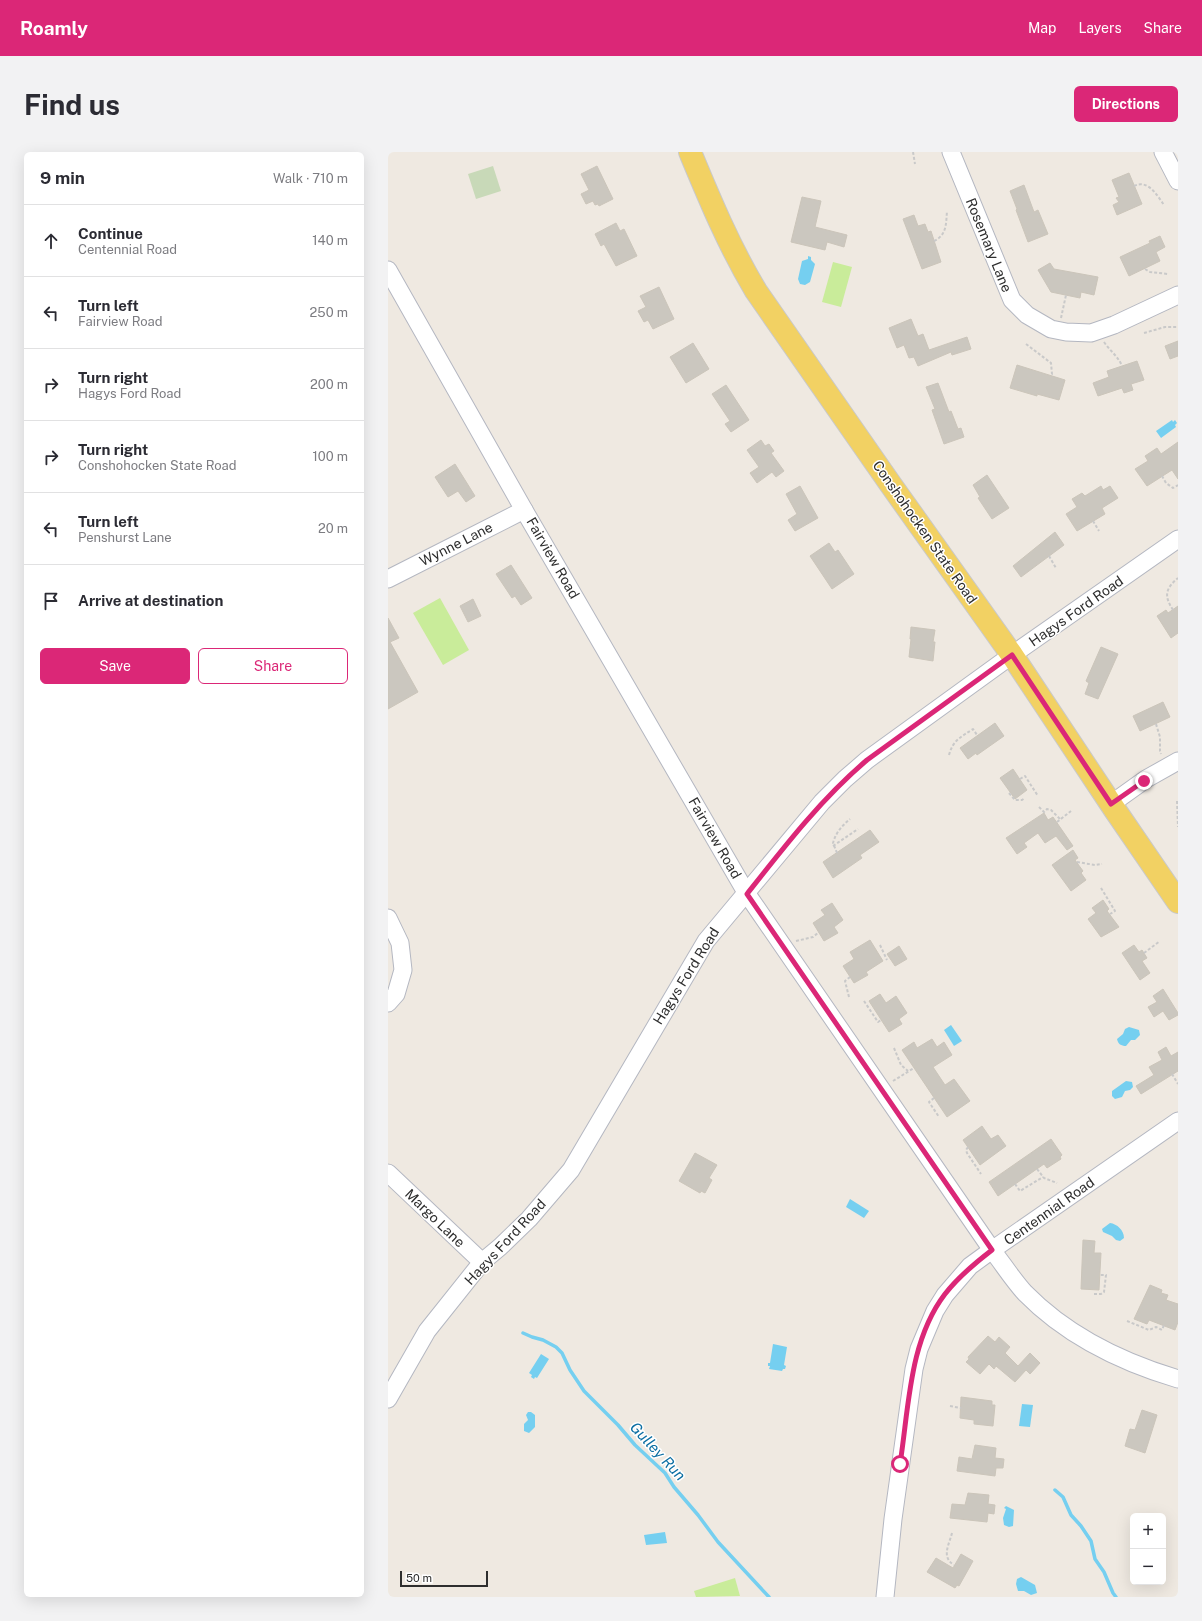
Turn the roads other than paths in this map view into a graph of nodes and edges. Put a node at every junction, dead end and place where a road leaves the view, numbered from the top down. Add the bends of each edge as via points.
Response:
1 (690, 152) edge
2 (951, 152) edge
3 (1163, 152) edge
4 (1178, 181) edge
5 (388, 270) edge
6 (1178, 295) edge
7 (524, 510) junction
8 (1178, 539) edge
9 (388, 579) edge
10 (1012, 655) junction
11 (1172, 764) edge
12 (1111, 804) junction
13 (747, 894) junction
14 (1178, 902) edge
15 (388, 918) edge
16 (388, 1003) edge
17 (1178, 1121) edge
18 (388, 1173) edge
19 (992, 1250) junction
20 (482, 1262) junction
21 (1178, 1379) edge
22 (388, 1399) edge
23 (885, 1597) edge

1 - 10 main road, Conshohocken State Road via 724,231 756,290
2 - 6 street, Rosemary Lane via 1012,300 1027,315 1051,329 1091,333
3 - 4 street
5 - 7 street, Fairview Road
7 - 9 street, Wynne Lane
7 - 13 street, Fairview Road
8 - 10 street, Hagys Ford Road
10 - 12 main road, Conshohocken State Road
10 - 13 street, Hagys Ford Road via 845,779
11 - 12 street
12 - 14 main road, Conshohocken State Road
13 - 19 street, Fairview Road
13 - 20 street, Hagys Ford Road via 693,960 571,1170 529,1218
15 - 16 street via 400,944 403,970 396,994
17 - 19 street, Centennial Road
18 - 20 street, Margo Lane
19 - 21 street, Fairview Road via 1025,1293 1052,1318 1114,1356
19 - 23 street, Centennial Road via 970,1266 944,1294 919,1349 896,1491
20 - 22 street, Hagys Ford Road via 427,1331

